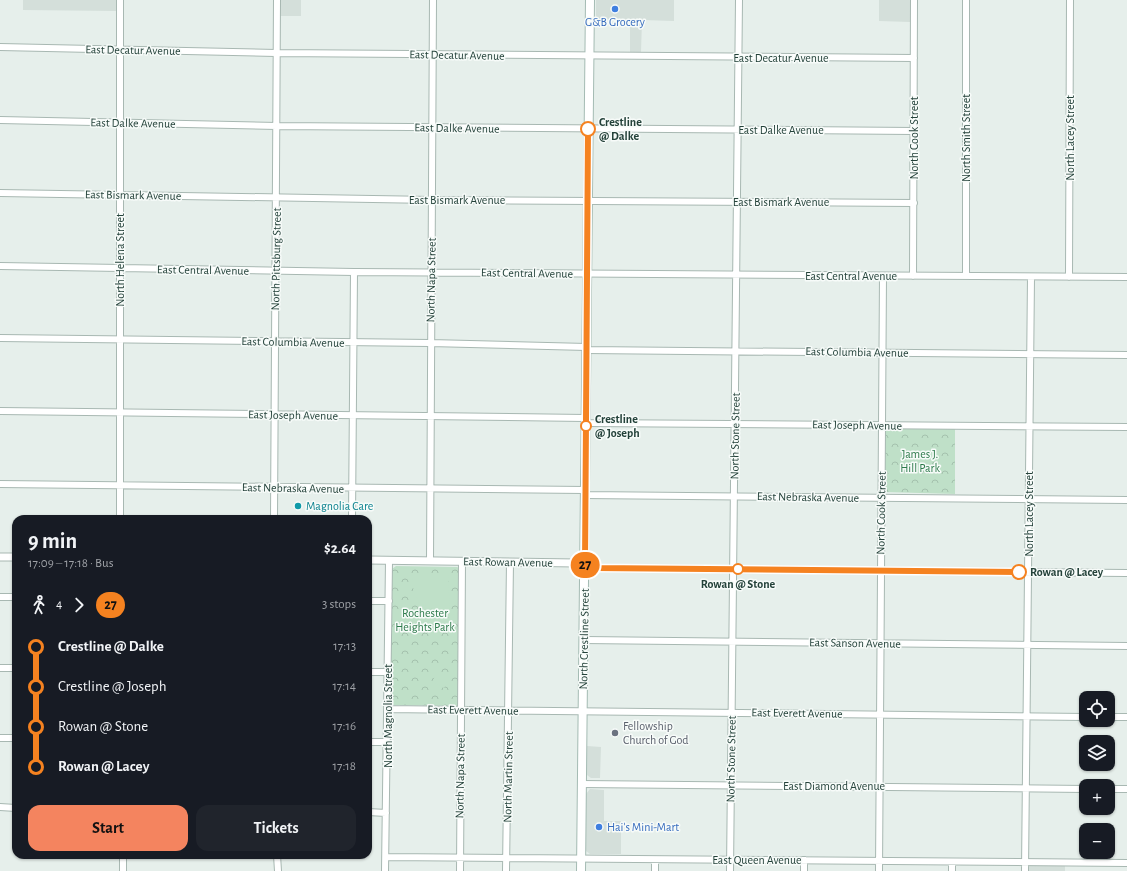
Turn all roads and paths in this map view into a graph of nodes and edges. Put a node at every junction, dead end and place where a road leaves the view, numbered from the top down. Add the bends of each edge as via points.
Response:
1 (120, 0) edge
2 (277, 0) edge
3 (433, 0) edge
4 (590, 0) edge
5 (739, 0) edge
6 (914, 0) edge
7 (966, 0) edge
8 (1070, 0) edge
9 (0, 47) edge
10 (121, 49) junction
11 (276, 53) junction
12 (433, 55) junction
13 (590, 57) junction
14 (738, 57) junction
15 (914, 58) junction
16 (0, 120) edge
17 (121, 123) junction
18 (277, 126) junction
19 (433, 128) junction
20 (588, 129) junction
21 (738, 130) junction
22 (914, 131) junction
23 (0, 193) edge
24 (121, 195) junction
25 (276, 198) junction
26 (432, 200) junction
27 (588, 201) junction
28 (737, 202) junction
29 (914, 203) junction
30 (0, 266) edge
31 (120, 268) junction
32 (276, 271) junction
33 (354, 272) junction
34 (431, 272) junction
35 (587, 274) junction
36 (736, 275) junction
37 (883, 276) junction
38 (913, 276) junction
39 (966, 276) junction
40 (1031, 277) junction
41 (1069, 277) junction
42 (1127, 277) edge
43 (0, 338) edge
44 (120, 340) junction
45 (275, 341) junction
46 (353, 342) junction
47 (430, 343) junction
48 (587, 348) junction
49 (736, 351) junction
50 (883, 353) junction
51 (1030, 354) junction
52 (1127, 355) edge
53 (0, 411) edge
54 (120, 413) junction
55 (275, 414) junction
56 (352, 416) junction
57 (430, 416) junction
58 (586, 420) junction
59 (735, 423) junction
60 (883, 425) junction
61 (1030, 426) junction
62 (1127, 427) edge
63 (0, 484) edge
64 (120, 486) junction
65 (274, 487) junction
66 (351, 488) junction
67 (430, 489) junction
68 (585, 492) junction
69 (734, 496) junction
70 (882, 498) junction
71 (1029, 499) junction
72 (1127, 500) edge
73 (120, 515) edge
74 (274, 515) edge
75 (352, 515) edge
76 (0, 557) edge
77 (12, 557) edge
78 (372, 560) edge
79 (389, 561) junction
80 (430, 561) junction
81 (462, 561) junction
82 (510, 562) junction
83 (585, 566) junction
84 (733, 569) junction
85 (881, 571) junction
86 (1028, 572) junction
87 (1127, 573) edge
88 (0, 597) edge
89 (12, 597) edge
90 (372, 601) edge
91 (389, 602) junction
92 (584, 640) junction
93 (732, 642) junction
94 (881, 644) junction
95 (1028, 646) junction
96 (1127, 646) edge
97 (0, 668) edge
98 (12, 668) edge
99 (372, 672) edge
100 (388, 672) junction
101 (388, 709) junction
102 (461, 710) junction
103 (509, 711) junction
104 (583, 712) junction
105 (732, 712) junction
106 (880, 714) junction
107 (1027, 716) junction
108 (1079, 717) edge
109 (1115, 717) edge
110 (1127, 717) edge
111 (0, 738) edge
112 (12, 738) edge
113 (372, 742) edge
114 (388, 742) junction
115 (582, 784) junction
116 (731, 786) junction
117 (880, 786) junction
118 (1026, 788) junction
119 (1079, 789) edge
120 (1115, 789) edge
121 (1127, 789) edge
122 (0, 808) edge
123 (12, 808) edge
124 (372, 812) edge
125 (386, 813) junction
126 (386, 857) junction
127 (460, 858) junction
128 (507, 858) junction
129 (123, 859) edge
130 (277, 859) edge
131 (581, 859) junction
132 (655, 860) junction
133 (730, 860) junction
134 (804, 860) junction
135 (879, 862) junction
136 (952, 862) junction
137 (1025, 862) junction
138 (1098, 863) junction
139 (1127, 863) edge
140 (123, 871) edge
141 (278, 871) edge
142 (386, 871) edge
143 (460, 871) edge
144 (506, 871) edge
145 (581, 871) edge
146 (655, 871) edge
147 (730, 871) edge
148 (804, 871) edge
149 (879, 871) edge
150 (952, 871) edge
151 (1025, 871) edge
152 (1098, 871) edge

1 - 10 street, North Helena Street
2 - 11 street, North Pittsburg Street
3 - 12 street, North Napa Street
4 - 13 main road, North Crestline Street
5 - 14 street, North Stone Street
6 - 15 street, North Cook Street
7 - 39 street, North Smith Street
8 - 41 street, North Lacey Street
9 - 10 street, East Decatur Avenue
10 - 11 street, East Decatur Avenue
10 - 17 street, North Helena Street
11 - 12 street, East Decatur Avenue
11 - 18 street, North Pittsburg Street
12 - 13 street, East Decatur Avenue
12 - 19 street, North Napa Street
13 - 14 street, East Decatur Avenue
13 - 20 main road, North Crestline Street
14 - 15 street, East Decatur Avenue
14 - 21 street, North Stone Street
15 - 22 street, North Cook Street
16 - 17 street, East Dalke Avenue
17 - 18 street, East Dalke Avenue
17 - 24 street, North Helena Street
18 - 19 street, East Dalke Avenue
18 - 25 street, North Pittsburg Street
19 - 20 street, East Dalke Avenue
19 - 26 street, North Napa Street
20 - 21 street, East Dalke Avenue
20 - 27 main road, North Crestline Street
21 - 22 street, East Dalke Avenue
21 - 28 street, North Stone Street
22 - 29 street, North Cook Street
23 - 24 street, East Bismark Avenue
24 - 25 street, East Bismark Avenue
24 - 31 street, North Helena Street
25 - 26 street, East Bismark Avenue
25 - 32 street, North Pittsburg Street
26 - 27 street, East Bismark Avenue
26 - 34 street, North Napa Street
27 - 28 street, East Bismark Avenue
27 - 35 main road, North Crestline Street
28 - 29 street, East Bismark Avenue
28 - 36 street, North Stone Street
29 - 38 street, North Cook Street
30 - 31 street, East Central Avenue
31 - 32 street, East Central Avenue
31 - 44 street, North Helena Street
32 - 33 street, East Central Avenue
32 - 45 street, North Pittsburg Street
33 - 34 street, East Central Avenue
33 - 46 street
34 - 35 street, East Central Avenue
34 - 47 street, North Napa Street
35 - 36 street, East Central Avenue
35 - 48 main road, North Crestline Street
36 - 37 street, East Central Avenue
36 - 49 street, North Stone Street
37 - 38 street, East Central Avenue
37 - 50 street, North Cook Street
38 - 39 street, East Central Avenue
39 - 40 street, East Central Avenue
40 - 41 street, East Central Avenue
40 - 51 street, North Lacey Street
41 - 42 street, East Central Avenue
43 - 44 street, East Columbia Avenue
44 - 45 street, East Columbia Avenue
44 - 54 street, North Helena Street
45 - 46 street, East Columbia Avenue
45 - 55 street, North Pittsburg Street
46 - 47 street, East Columbia Avenue
46 - 56 street
47 - 48 street, East Columbia Avenue
47 - 57 street, North Napa Street
48 - 49 street, East Columbia Avenue
48 - 58 main road, North Crestline Street
49 - 50 street, East Columbia Avenue
49 - 59 street, North Stone Street
50 - 51 street, East Columbia Avenue
50 - 60 street, North Cook Street
51 - 52 street, East Columbia Avenue
51 - 61 street, North Lacey Street
53 - 54 street, East Joseph Avenue
54 - 55 street, East Joseph Avenue
54 - 64 street, North Helena Street
55 - 56 street, East Joseph Avenue
55 - 65 street, North Pittsburg Street
56 - 57 street, East Joseph Avenue
56 - 66 street
57 - 58 street, East Joseph Avenue
57 - 67 street, North Napa Street
58 - 59 street, East Joseph Avenue
58 - 68 main road, North Crestline Street
59 - 60 street, East Joseph Avenue
59 - 69 street, North Stone Street
60 - 61 street, East Joseph Avenue
60 - 70 street, North Cook Street
61 - 62 street, East Joseph Avenue
61 - 71 street, North Lacey Street
63 - 64 street, East Nebraska Avenue
64 - 65 street, East Nebraska Avenue
64 - 73 street, North Helena Street
65 - 66 street, East Nebraska Avenue
65 - 74 street, North Pittsburg Street
66 - 67 street, East Nebraska Avenue
66 - 75 street
67 - 68 street, East Nebraska Avenue
67 - 80 street, North Napa Street
68 - 69 street, East Nebraska Avenue
68 - 83 main road, North Crestline Street
69 - 70 street, East Nebraska Avenue
69 - 84 street, North Stone Street
70 - 71 street, East Nebraska Avenue
70 - 85 street, North Cook Street
71 - 72 street, East Nebraska Avenue
71 - 86 street, North Lacey Street
76 - 77 street
78 - 79 street, East Rowan Avenue
79 - 80 street, East Rowan Avenue
79 - 91 street, North Magnolia Street
80 - 81 street, East Rowan Avenue
81 - 82 street, East Rowan Avenue
81 - 102 street, North Napa Street
82 - 83 street, East Rowan Avenue via 576,563
82 - 103 street, North Martin Street
83 - 84 street, East Rowan Avenue
83 - 92 main road, North Crestline Street
84 - 85 street, East Rowan Avenue
84 - 93 street, North Stone Street
85 - 86 street, East Rowan Avenue
85 - 94 street, North Cook Street
86 - 87 street, East Rowan Avenue
86 - 95 street, North Lacey Street
88 - 89 street
90 - 91 street
91 - 100 street, North Magnolia Street
92 - 93 street, East Sanson Avenue
92 - 104 main road, North Crestline Street
93 - 94 street, East Sanson Avenue
93 - 105 street, North Stone Street
94 - 95 street, East Sanson Avenue
94 - 106 street, North Cook Street
95 - 96 street, East Sanson Avenue
95 - 107 street, North Lacey Street
97 - 98 street
99 - 100 street
100 - 101 street, North Magnolia Street
101 - 102 street, East Everett Avenue
101 - 114 street, North Magnolia Street
102 - 103 street, East Everett Avenue
102 - 127 street, North Napa Street
103 - 104 street, East Everett Avenue
103 - 128 street, North Martin Street
104 - 105 street, East Everett Avenue
104 - 115 main road, North Crestline Street
105 - 106 street, East Everett Avenue
105 - 116 street, North Stone Street
106 - 107 street, East Everett Avenue
106 - 117 street, North Cook Street
107 - 108 street, East Everett Avenue
107 - 118 street, North Lacey Street
109 - 110 street
111 - 112 street
113 - 114 street
114 - 125 street, North Magnolia Street
115 - 116 street, East Diamond Avenue
115 - 131 main road, North Crestline Street
116 - 117 street, East Diamond Avenue
116 - 133 street, North Stone Street
117 - 118 street, East Diamond Avenue
117 - 135 street, North Cook Street
118 - 119 street, East Diamond Avenue
118 - 137 street, North Lacey Street
120 - 121 street
122 - 123 street
124 - 125 street
125 - 126 street, North Magnolia Street
126 - 127 street, East Queen Avenue
126 - 142 street, North Magnolia Street
127 - 128 street, East Queen Avenue
127 - 143 street, North Napa Street
128 - 131 street, East Queen Avenue
128 - 144 street, North Martin Street
129 - 140 street
130 - 141 street
131 - 132 street, East Queen Avenue
131 - 145 main road, North Crestline Street
132 - 133 street, East Queen Avenue
132 - 146 street
133 - 134 street, East Queen Avenue
133 - 147 street, North Stone Street
134 - 135 street, East Queen Avenue
134 - 148 street
135 - 136 street, East Queen Avenue
135 - 149 street, North Cook Street
136 - 137 street, East Queen Avenue
136 - 150 street
137 - 138 street, East Queen Avenue
137 - 151 street, North Lacey Street
138 - 139 street, East Queen Avenue
138 - 152 street

